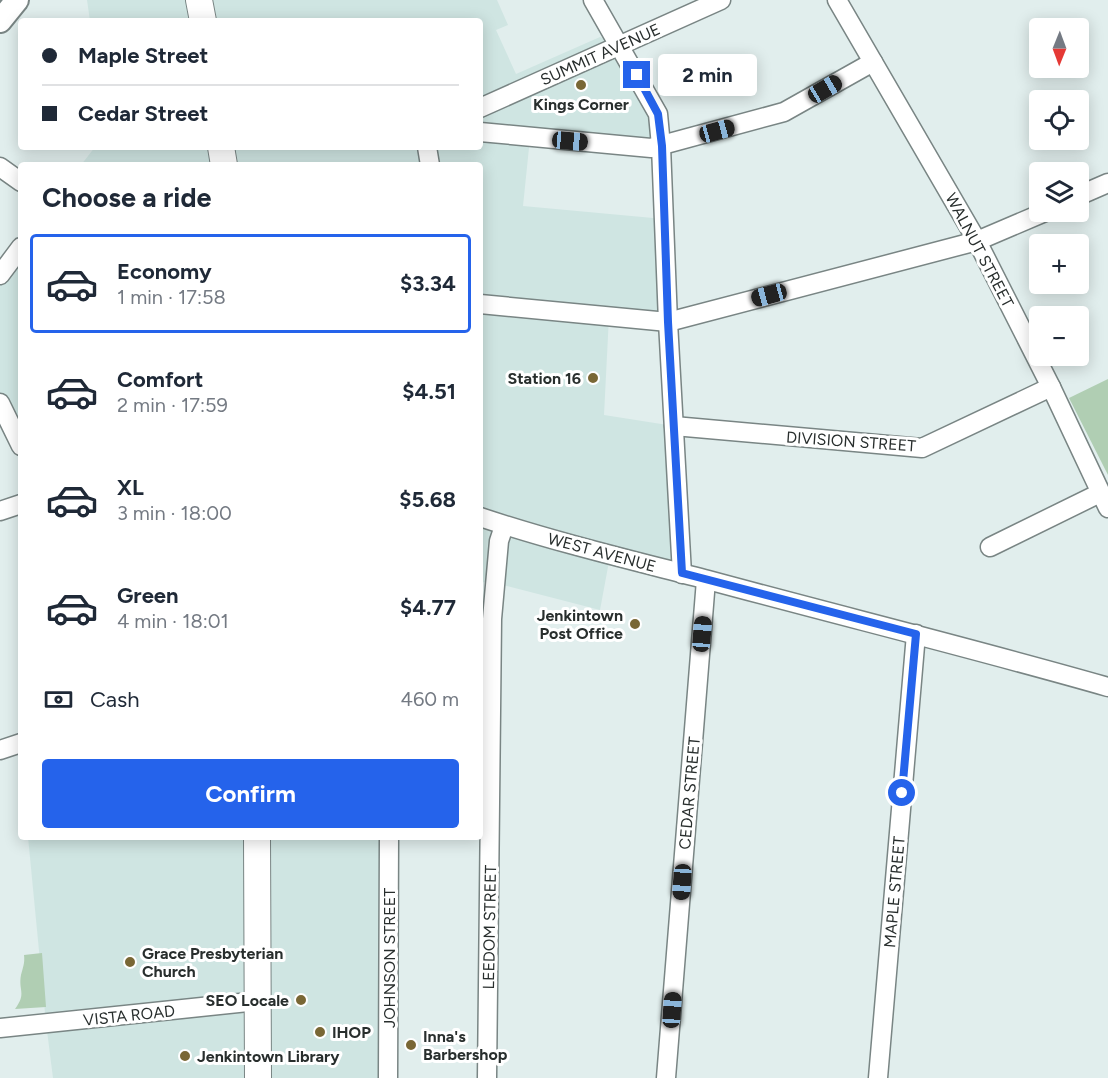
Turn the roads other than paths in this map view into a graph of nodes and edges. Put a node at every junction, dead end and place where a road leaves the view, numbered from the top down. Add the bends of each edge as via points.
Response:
1 (17, 0) edge
2 (199, 0) edge
3 (593, 0) edge
4 (721, 0) edge
5 (837, 0) edge
6 (202, 18) edge
7 (0, 21) edge
8 (620, 45) junction
9 (873, 62) junction
10 (483, 107) edge
11 (483, 132) edge
12 (662, 146) junction
13 (0, 167) edge
14 (18, 180) edge
15 (1108, 183) edge
16 (1089, 191) edge
17 (1029, 219) edge
18 (977, 242) junction
19 (18, 251) edge
20 (0, 275) edge
21 (483, 304) edge
22 (668, 322) junction
23 (1051, 387) junction
24 (0, 403) edge
25 (674, 426) junction
26 (18, 440) edge
27 (1104, 501) edge
28 (18, 505) edge
29 (0, 511) edge
30 (483, 518) edge
31 (504, 526) junction
32 (990, 547) dead end
33 (682, 573) junction
34 (706, 580) junction
35 (916, 634) junction
36 (1108, 687) edge
37 (18, 744) edge
38 (0, 750) edge
39 (485, 810) edge
40 (257, 840) edge
41 (389, 840) edge
42 (258, 1001) junction
43 (0, 1028) edge
44 (258, 1078) edge
45 (388, 1078) edge
46 (487, 1078) edge
47 (666, 1078) edge
48 (878, 1078) edge

1 - 7 main road
2 - 6 highway
3 - 8 street
4 - 8 street, SUMMIT AVENUE
5 - 9 street, WALNUT STREET
8 - 10 street, SUMMIT AVENUE
8 - 12 street via 658,114
9 - 12 street via 784,112
9 - 18 street, WALNUT STREET
11 - 12 street
12 - 22 street
13 - 14 street
15 - 16 street
17 - 18 street
18 - 22 street
18 - 23 street, WALNUT STREET
19 - 20 street
21 - 22 street
22 - 25 street
23 - 25 street, DIVISION STREET via 921,448
23 - 27 street, WALNUT STREET
24 - 26 street
25 - 33 street
27 - 32 street
28 - 29 street
30 - 31 street, WEST AVENUE
31 - 33 street, WEST AVENUE
31 - 39 street, LEEDOM STREET via 499,541 492,619
33 - 34 street, WEST AVENUE
34 - 35 street, WEST AVENUE
34 - 47 street, CEDAR STREET
35 - 36 street, WEST AVENUE
35 - 48 street, MAPLE STREET
37 - 38 street
39 - 46 street, LEEDOM STREET
40 - 42 highway
41 - 45 street, JOHNSON STREET
42 - 43 street, VISTA ROAD
42 - 44 highway

